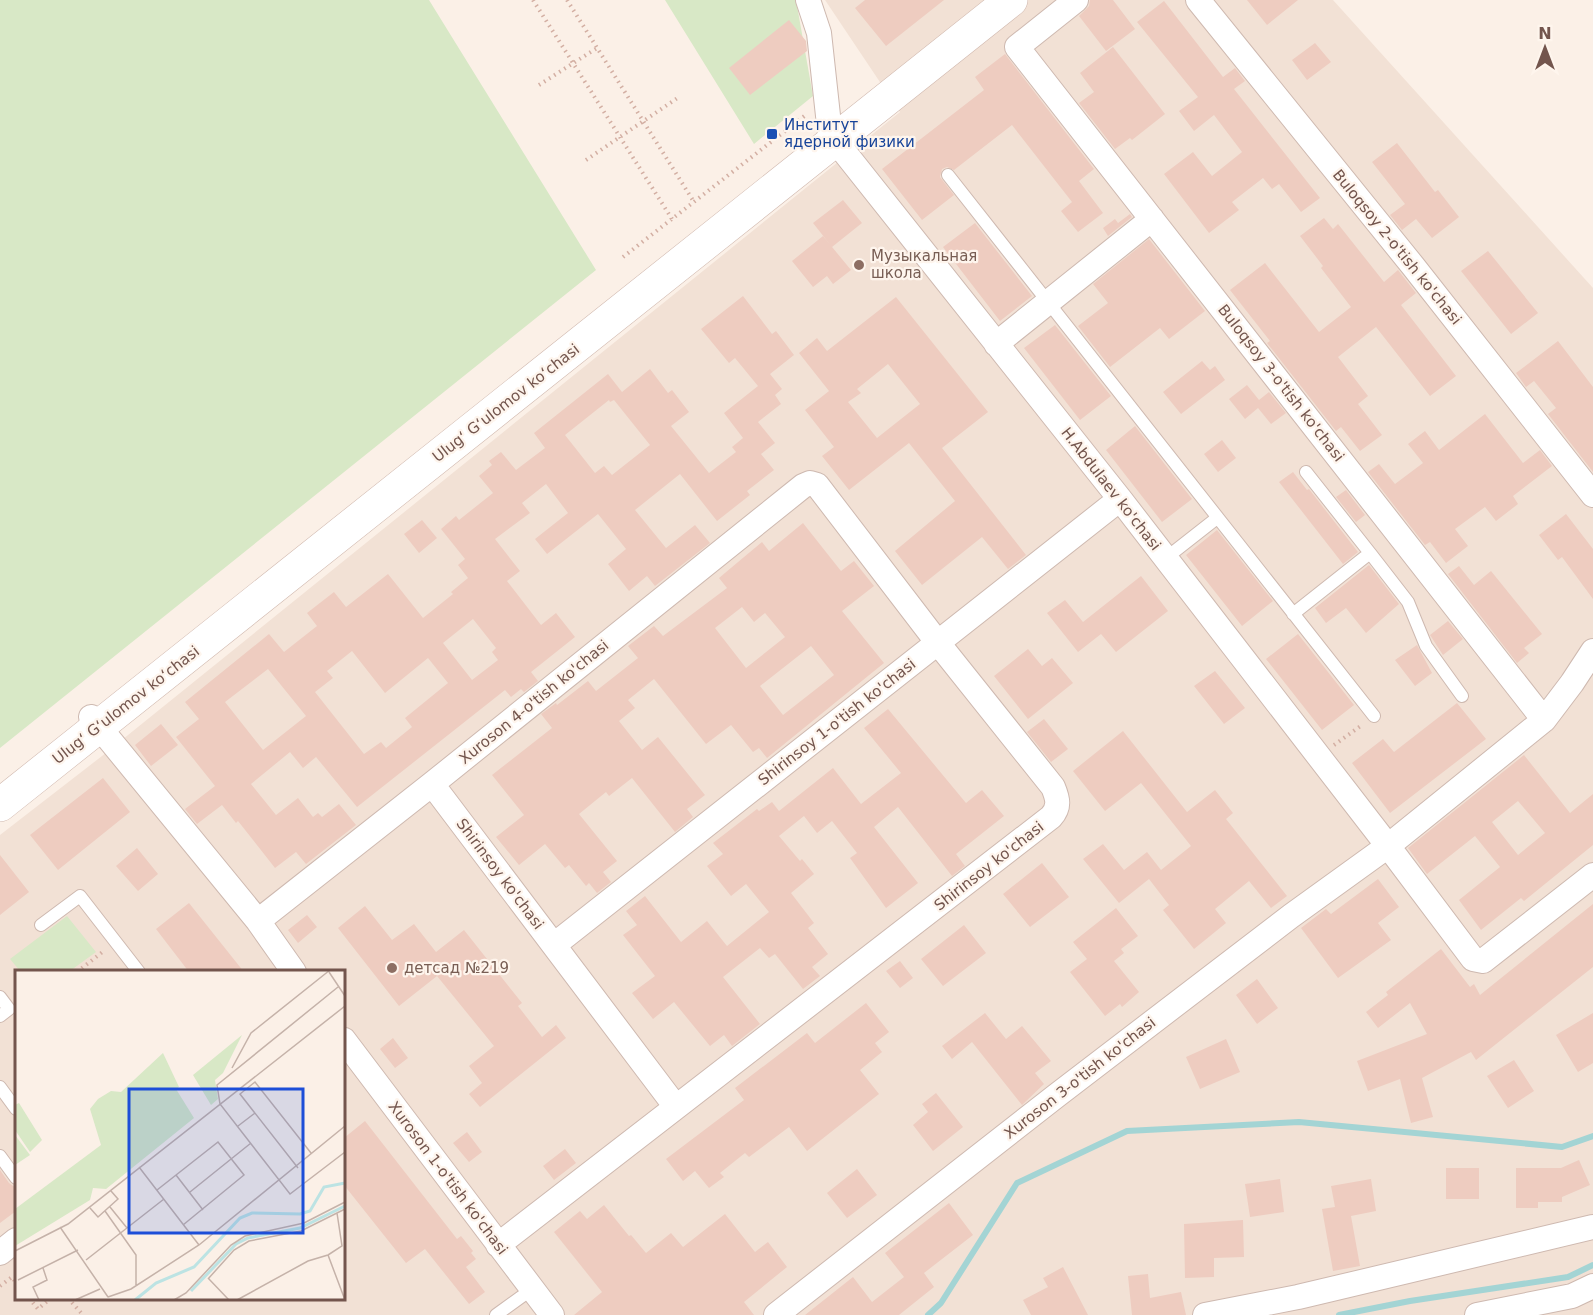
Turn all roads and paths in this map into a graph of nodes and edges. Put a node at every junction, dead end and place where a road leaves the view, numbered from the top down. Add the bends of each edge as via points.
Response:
1 (533, 0) edge
2 (567, 0) edge
3 (808, 0) edge
4 (997, 0) edge
5 (1011, 0) edge
6 (1076, 0) edge
7 (1198, 0) edge
8 (597, 48) junction
9 (573, 63) junction
10 (538, 84) dead end
11 (679, 97) dead end
12 (826, 99) junction
13 (643, 121) junction
14 (620, 137) junction
15 (833, 138) junction
16 (586, 160) dead end
17 (948, 175) dead end
18 (694, 202) junction
19 (672, 219) junction
20 (1152, 219) junction
21 (623, 256) dead end
22 (1048, 303) junction
23 (996, 344) junction
24 (1306, 472) dead end
25 (810, 483) joint
26 (1593, 495) edge
27 (1120, 499) junction
28 (1217, 518) junction
29 (1370, 553) junction
30 (1166, 558) junction
31 (1293, 614) junction
32 (938, 643) junction
33 (1593, 651) edge
34 (1462, 696) dead end
35 (1374, 716) joint
36 (1545, 720) junction
37 (95, 722) junction
38 (1319, 756) junction
39 (432, 784) junction
40 (0, 790) edge
41 (0, 805) edge
42 (1389, 846) junction
43 (1593, 875) edge
44 (258, 921) junction
45 (41, 925) dead end
46 (116, 942) junction
47 (554, 945) junction
48 (80, 970) edge
49 (137, 970) edge
50 (293, 970) edge
51 (0, 997) edge
52 (0, 1016) edge
53 (345, 1041) edge
54 (0, 1087) edge
55 (15, 1107) edge
56 (676, 1107) junction
57 (0, 1156) edge
58 (15, 1177) edge
59 (1593, 1227) edge
60 (15, 1241) edge
61 (498, 1245) junction
62 (0, 1253) edge
63 (15, 1282) edge
64 (0, 1286) edge
65 (1593, 1286) edge
66 (532, 1289) junction
67 (30, 1300) edge
68 (50, 1300) edge
69 (69, 1300) edge
70 (83, 1315) edge
71 (496, 1315) edge
72 (552, 1315) edge
73 (776, 1315) edge
74 (1205, 1315) edge
75 (1477, 1315) edge

1 - 9 path
2 - 8 path
3 - 12 street via 819,33
4 - 15 main road, Ulugʻ Gʻulomov koʻchasi
5 - 15 main road, Ulugʻ Gʻulomov koʻchasi
6 - 20 street, Buloqsoy 3-o'tish ko'chasi via 1017,47
7 - 26 street, Buloqsoy 2-o'tish ko'chasi
8 - 9 path
8 - 13 path
9 - 10 path
9 - 14 path
11 - 13 path
12 - 15 street
12 - 18 path
13 - 14 path
13 - 18 path
14 - 16 path
14 - 19 path
15 - 23 street, H.Abdulaev ko'chasi
15 - 37 main road, Ulugʻ Gʻulomov koʻchasi
17 - 22 lane
18 - 19 path
19 - 21 path
20 - 22 street
20 - 36 street, Buloqsoy 3-o'tish ko'chasi
22 - 23 street
22 - 28 lane
23 - 27 street, H.Abdulaev ko'chasi
24 - 29 lane
25 - 32 street, Shirinsoy ko'chasi via 817,485
25 - 39 street, Xuroson 4-o'tish ko'chasi
27 - 30 street, H.Abdulaev ko'chasi
27 - 32 street, Shirinsoy 1-o'tish ko'chasi
28 - 30 lane
28 - 31 lane
29 - 31 lane
29 - 34 lane via 1408,602 1426,646
30 - 38 street, H.Abdulaev ko'chasi
31 - 35 lane
32 - 47 street, Shirinsoy 1-o'tish ko'chasi
32 - 56 street, Shirinsoy ko'chasi via 1053,787 1056,811
33 - 36 street, Xuroson 3-o'tish ko'chasi
35 - 38 path
36 - 42 street, Xuroson 3-o'tish ko'chasi
37 - 40 main road, Ulugʻ Gʻulomov koʻchasi
37 - 41 main road, Ulugʻ Gʻulomov koʻchasi
37 - 44 street
38 - 42 street, H.Abdulaev ko'chasi
39 - 44 street, Xuroson 4-o'tish ko'chasi
39 - 47 street, Shirinsoy ko'chasi
42 - 43 street, H.Abdulaev ko'chasi via 1473,959 1479,961
42 - 73 street, Xuroson 3-o'tish ko'chasi via 1074,1081
44 - 50 street
45 - 46 lane via 80,896
46 - 48 path
46 - 49 lane
47 - 56 street, Shirinsoy ko'chasi
51 - 52 lane via 9,1009
53 - 61 street, Хuroson 1-o'tish ko'chasi
54 - 55 lane
56 - 61 street, Shirinsoy ko'chasi
57 - 58 lane
59 - 74 street via 1298,1297
60 - 62 street
61 - 66 street, Хuroson 1-o'tish ko'chasi
63 - 64 path via 12,1277
65 - 75 street via 1572,1296
66 - 71 lane
66 - 72 street, Хuroson 1-o'tish ko'chasi
67 - 68 path via 38,1309
69 - 70 path

